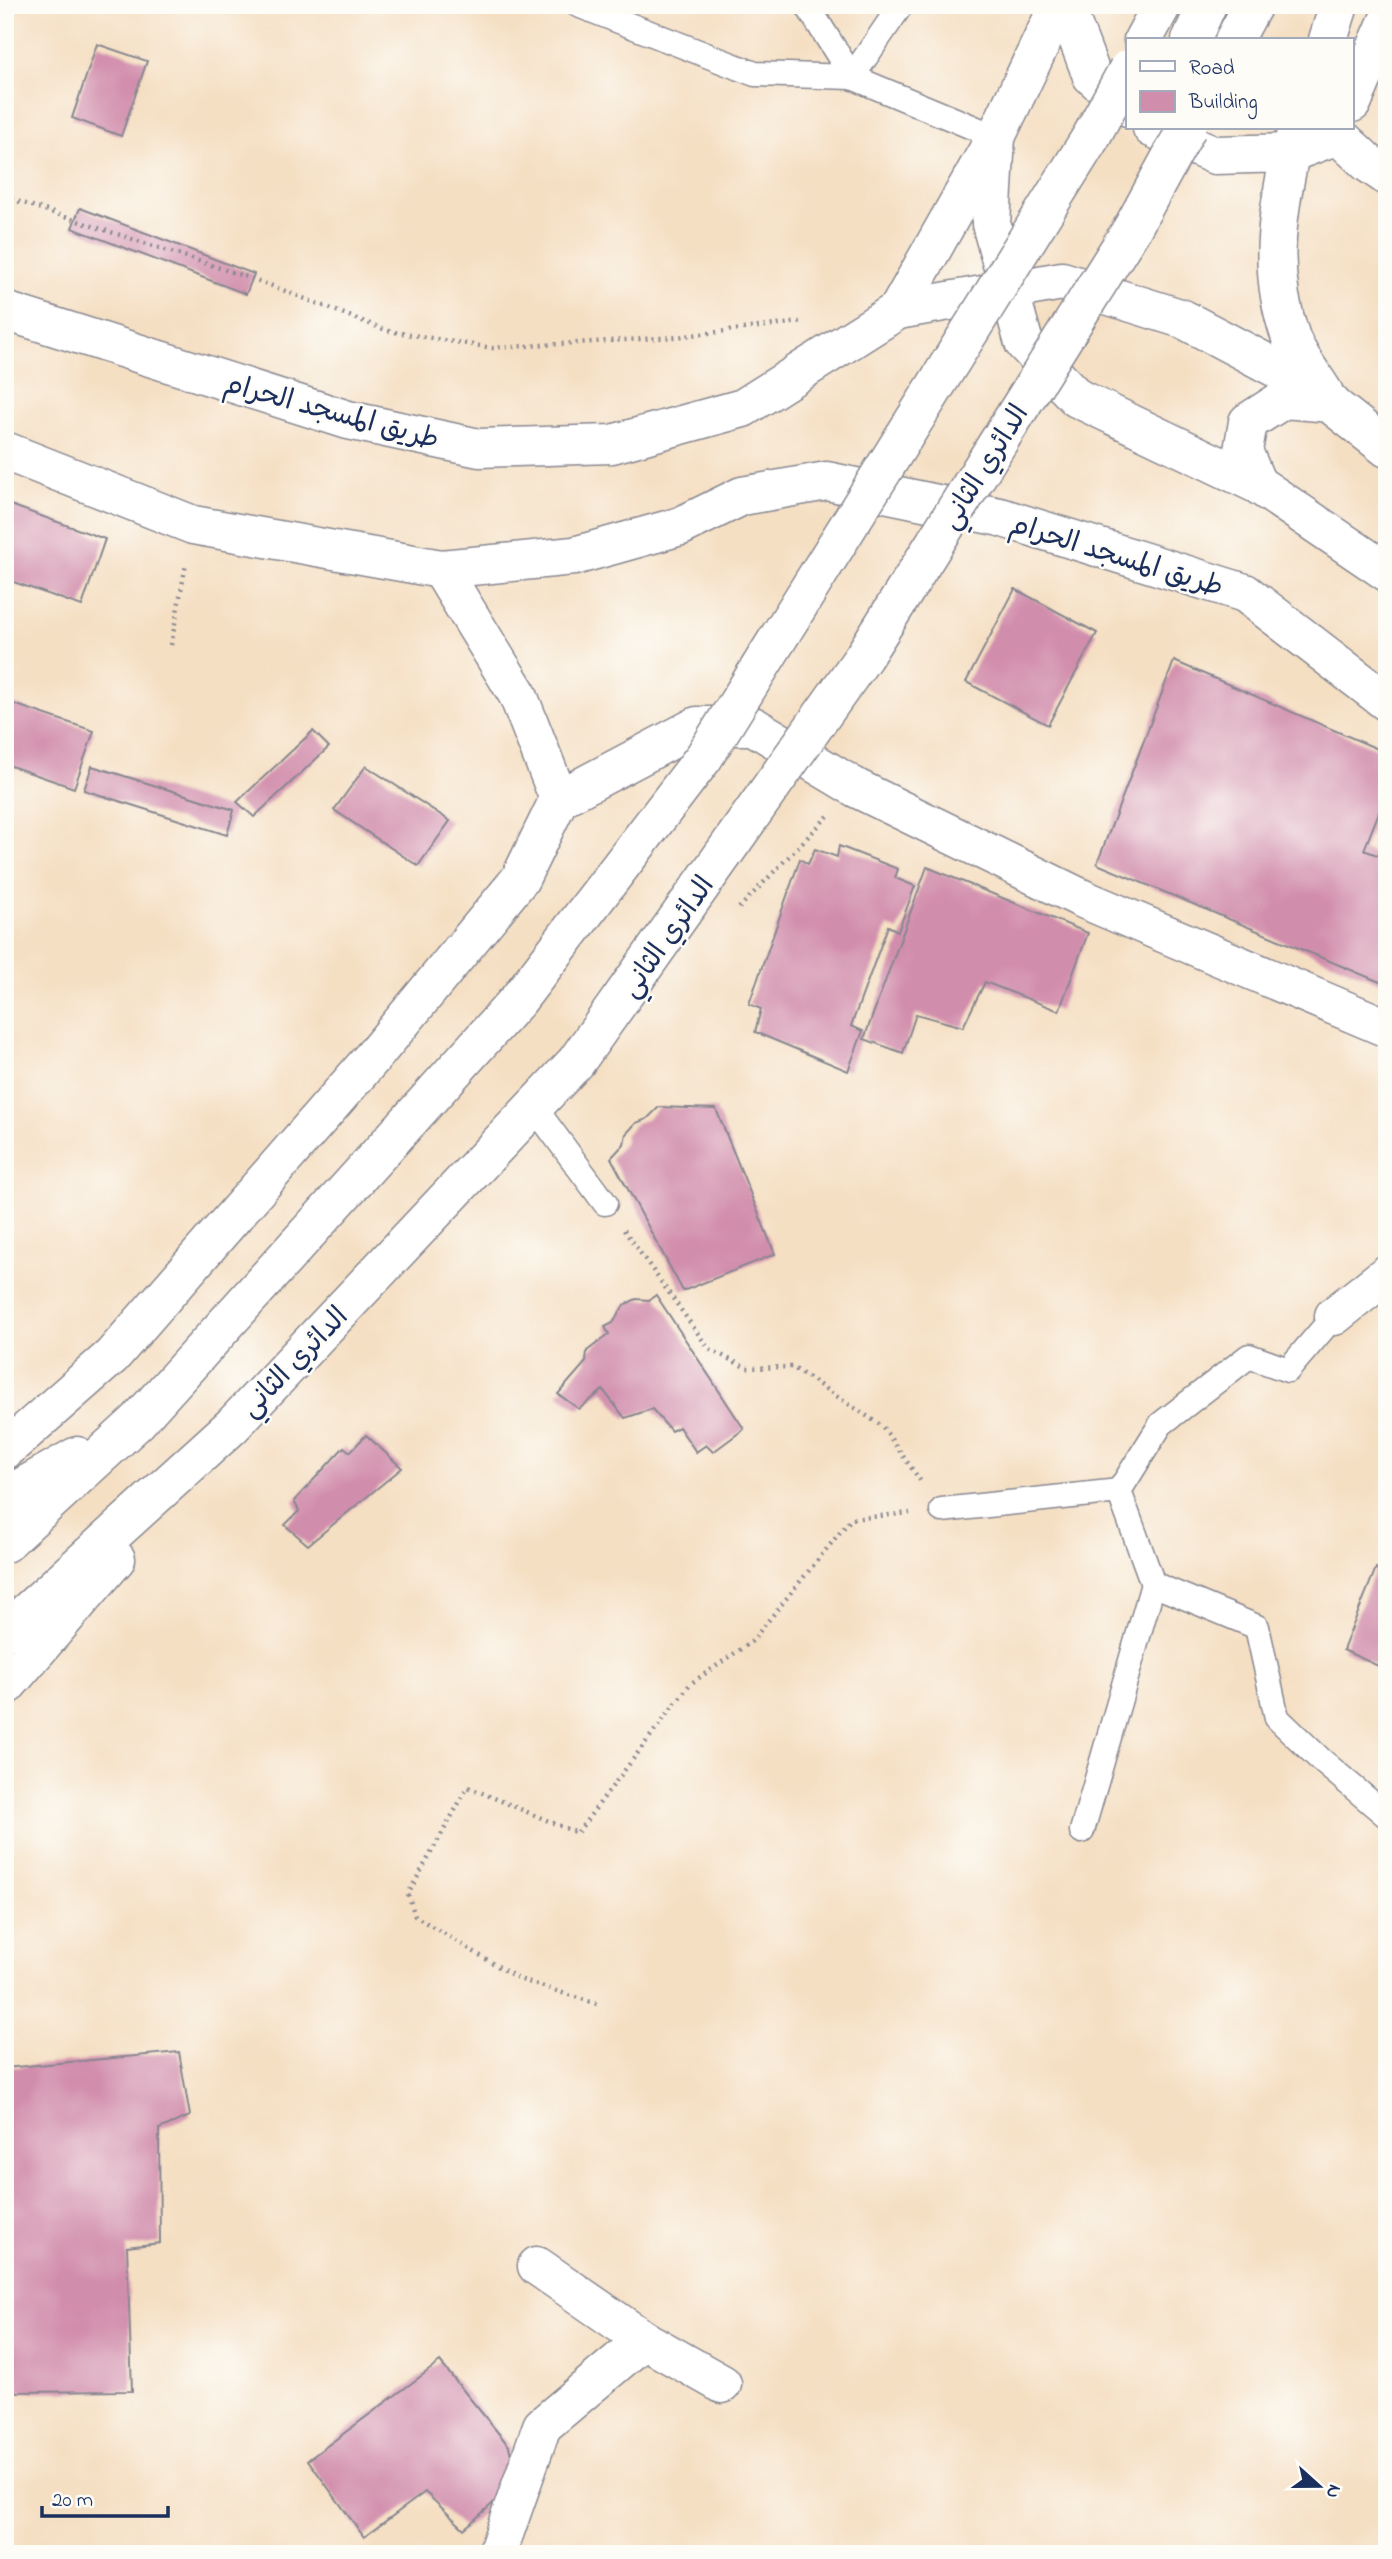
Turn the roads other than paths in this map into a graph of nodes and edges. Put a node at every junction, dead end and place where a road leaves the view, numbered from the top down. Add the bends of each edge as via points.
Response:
1 (578, 5) edge
2 (807, 5) edge
3 (901, 5) edge
4 (1059, 5) edge
5 (1065, 5) edge
6 (1162, 5) edge
7 (1207, 5) edge
8 (1252, 5) edge
9 (1339, 5) edge
10 (1387, 23) edge
11 (1144, 38) edge
12 (1192, 38) edge
13 (1235, 38) edge
14 (1329, 38) edge
15 (1126, 73) edge
16 (852, 77) junction
17 (1354, 99) edge
18 (1126, 105) edge
19 (1157, 130) edge
20 (1186, 130) edge
21 (1322, 130) edge
22 (1349, 130) edge
23 (996, 137) junction
24 (1294, 140) edge
25 (1387, 176) edge
26 (1009, 290) junction
27 (898, 310) junction
28 (5, 311) edge
29 (1331, 403) junction
30 (1387, 448) edge
31 (5, 451) edge
32 (1257, 484) junction
33 (441, 569) junction
34 (1387, 572) edge
35 (1387, 702) edge
36 (559, 799) junction
37 (1387, 1028) edge
38 (534, 1107) junction
39 (605, 1203) road end
40 (1387, 1274) edge
41 (1334, 1316) joint
42 (137, 1422) junction
43 (232, 1426) junction
44 (5, 1450) edge
45 (1119, 1491) junction
46 (5, 1497) edge
47 (942, 1510) road end
48 (5, 1543) edge
49 (1153, 1584) junction
50 (5, 1632) edge
51 (5, 1687) edge
52 (1387, 1816) edge
53 (1082, 1831) dead end
54 (537, 2266) dead end
55 (644, 2340) junction
56 (722, 2384) dead end
57 (497, 2554) edge

1 - 16 lane via 755,74
2 - 16 lane
3 - 16 lane
4 - 23 main road
5 - 18 main road via 1092,76
6 - 11 main road
7 - 12 main road
8 - 13 main road
9 - 14 main road
10 - 17 main road
15 - 42 main road, bridge via 1084,149 704,757 518,1000
16 - 23 lane
19 - 24 main road via 1215,155
20 - 38 main road, الدائري الثاني, bridge via 1133,227 863,656 576,1062
21 - 24 main road
22 - 25 main road via 1368,163
23 - 26 main road via 990,224
23 - 27 main road
24 - 29 main road via 1276,229 1277,284 1291,340
26 - 27 main road, طريق المسجد الحرام
26 - 29 main road, طريق المسجد الحرام via 1062,281 1184,319 1304,383
26 - 32 main road via 1024,343 1077,398
27 - 28 main road, طريق المسجد الحرام via 743,408 612,444 480,448 348,420
29 - 30 main road, طريق المسجد الحرام
29 - 32 main road via 1284,399 1248,422 1243,451
31 - 33 main road, طريق المسجد الحرام via 193,525
32 - 34 main road
33 - 35 main road, طريق المسجد الحرام via 574,556 681,526 742,496 827,481 1000,517 1245,593
33 - 36 main road via 518,695
36 - 37 main road via 697,726 753,726 856,788 1083,899
36 - 44 main road via 520,879 378,1051 111,1356
38 - 39 lane
38 - 43 main road, الدائري الثاني
40 - 41 main road
41 - 45 lane via 1288,1370 1249,1356 1161,1424
42 - 46 main road
42 - 48 main road
43 - 50 main road, الدائري الثاني
43 - 51 main road
45 - 47 lane
45 - 49 lane
49 - 52 lane via 1256,1627 1277,1718
49 - 53 lane
54 - 55 main road
55 - 56 main road
55 - 57 main road via 542,2426

